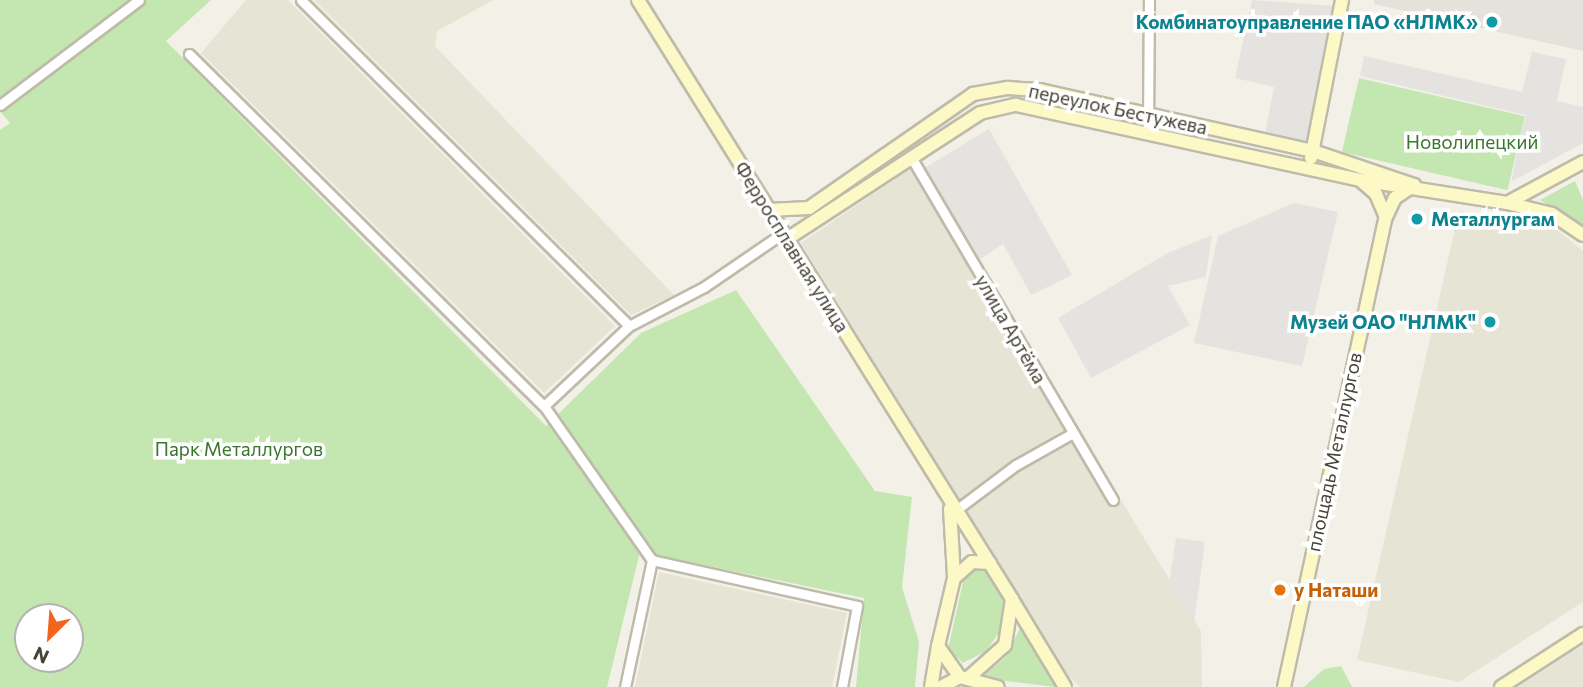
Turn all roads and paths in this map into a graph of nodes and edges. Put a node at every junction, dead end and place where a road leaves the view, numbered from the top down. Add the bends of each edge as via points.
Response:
1 (139, 0) edge
2 (301, 0) edge
3 (638, 0) edge
4 (1149, 0) edge
5 (1342, 0) edge
6 (189, 54) dead end
7 (0, 104) edge
8 (1151, 115) junction
9 (1148, 132) junction
10 (1312, 151) junction
11 (911, 157) junction
12 (1583, 162) edge
13 (1308, 167) junction
14 (1360, 180) junction
15 (1414, 185) junction
16 (1507, 203) junction
17 (768, 210) junction
18 (1386, 217) junction
19 (1583, 235) edge
20 (785, 236) junction
21 (629, 327) junction
22 (544, 406) junction
23 (1073, 433) junction
24 (946, 495) junction
25 (1113, 500) dead end
26 (956, 510) junction
27 (652, 560) junction
28 (990, 563) junction
29 (954, 578) junction
30 (1012, 599) junction
31 (1583, 634) edge
32 (938, 646) junction
33 (964, 678) junction
34 (625, 687) edge
35 (842, 687) edge
36 (931, 687) edge
37 (941, 687) edge
38 (998, 687) edge
39 (1065, 687) edge
40 (1284, 687) edge
41 (1501, 687) edge

1 - 7 street
2 - 21 street
3 - 17 main road, Ферросплавная улица
4 - 8 street via 1144,21
5 - 10 main road
6 - 22 street
8 - 9 street
8 - 10 main road, переулок Бестужева
8 - 17 main road, переулок Бестужева via 1040,90 972,94 809,208
9 - 11 main road, переулок Бестужева via 1016,105 980,113
9 - 13 main road, переулок Бестужева
10 - 13 main road
10 - 15 main road, переулок Бестужева
11 - 20 main road, переулок Бестужева
11 - 23 street, улица Артёма
12 - 16 main road
13 - 14 main road, переулок Бестужева
14 - 15 main road, переулок Бестужева
14 - 18 main road via 1376,194
15 - 16 main road
15 - 18 main road via 1395,198
16 - 19 main road via 1552,214
17 - 20 main road, Ферросплавная улица
18 - 40 main road, площадь Металлургов
20 - 21 street
20 - 24 main road, Ферросплавная улица
21 - 22 street
22 - 27 street
23 - 25 street, улица Артёма
23 - 26 street via 1016,465
24 - 26 main road, Ферросплавная улица
24 - 29 main road via 956,536
26 - 28 main road, Ферросплавная улица
27 - 34 street
27 - 35 street via 857,606
28 - 29 main road via 972,562
28 - 30 main road, Ферросплавная улица
29 - 32 main road
30 - 33 main road via 1005,645
30 - 39 main road
31 - 41 main road
32 - 33 main road
32 - 36 main road
33 - 37 main road
33 - 38 main road

